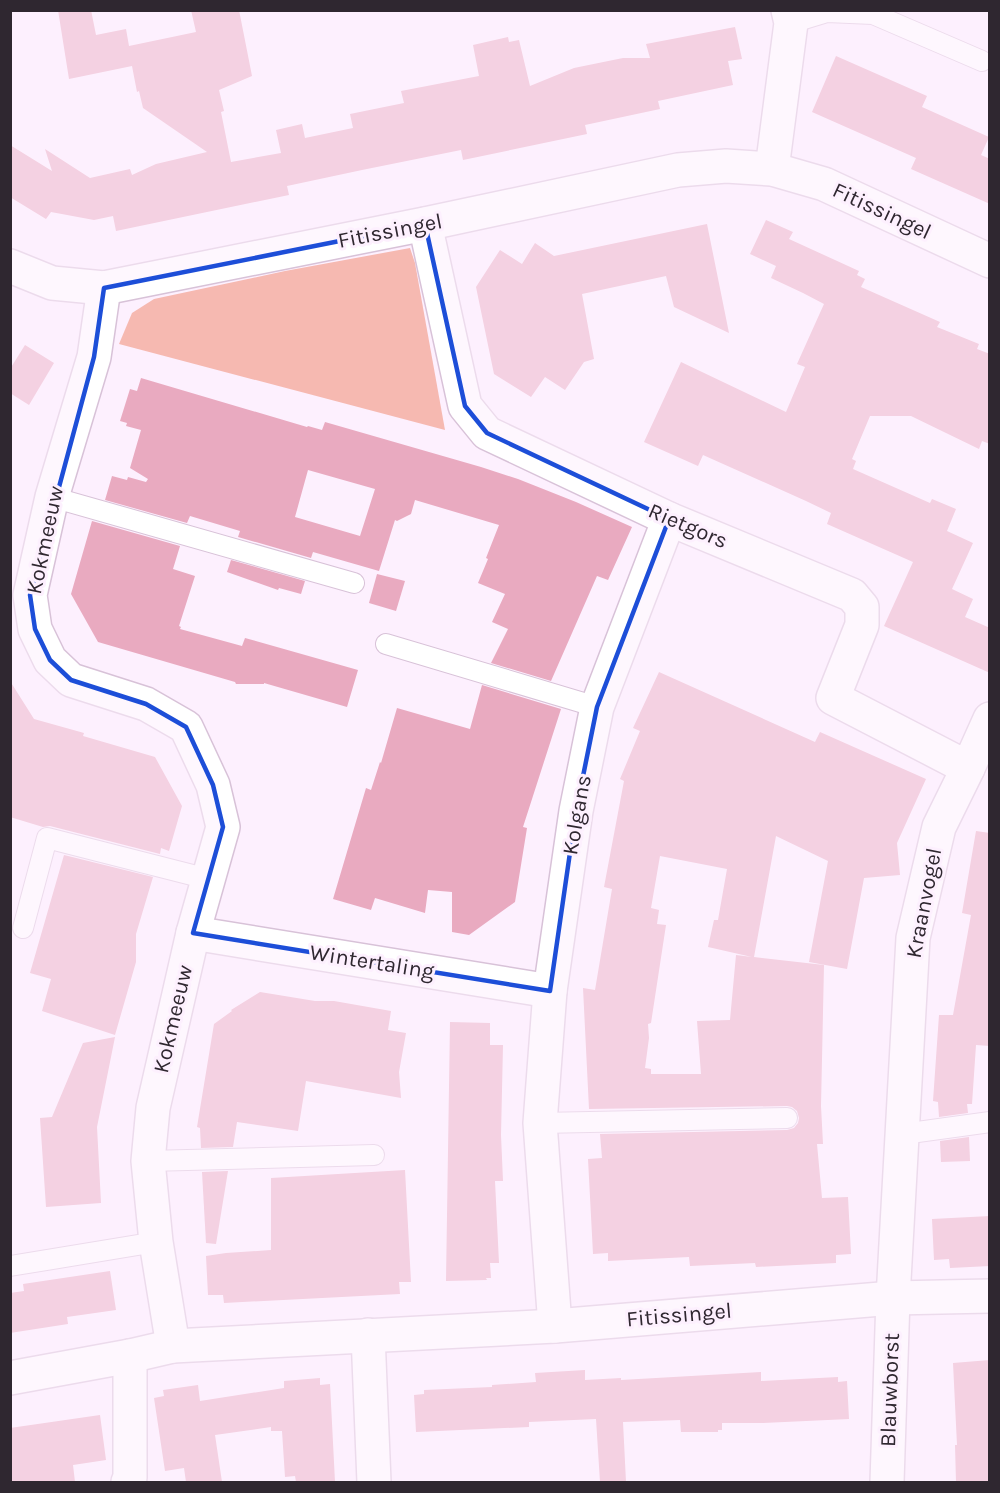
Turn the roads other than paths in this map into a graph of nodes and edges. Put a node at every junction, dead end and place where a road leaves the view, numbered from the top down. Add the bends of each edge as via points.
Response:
1 (789, 17) edge
2 (982, 62) dead end
3 (772, 169) junction
4 (425, 224) junction
5 (990, 261) edge
6 (10, 266) edge
7 (104, 288) junction
8 (52, 497) junction
9 (669, 519) junction
10 (354, 583) dead end
11 (386, 644) dead end
12 (597, 707) junction
13 (990, 718) edge
14 (968, 768) junction
15 (208, 879) junction
16 (23, 928) dead end
17 (193, 933) junction
18 (550, 991) junction
19 (788, 1118) dead end
20 (990, 1122) edge
21 (540, 1124) junction
22 (903, 1134) junction
23 (374, 1155) dead end
24 (148, 1161) junction
25 (156, 1242) junction
26 (10, 1266) edge
27 (990, 1296) edge
28 (893, 1298) junction
29 (555, 1326) junction
30 (368, 1335) junction
31 (173, 1346) junction
32 (130, 1356) junction
33 (10, 1378) edge
34 (128, 1482) edge
35 (374, 1482) edge
36 (887, 1482) edge

1 - 2 lane via 827,12 873,14
1 - 3 street
3 - 4 street, Fitissingel via 726,166 678,170
3 - 5 street, Fitissingel via 824,184
4 - 7 street, Fitissingel
4 - 9 street, Rietgors via 465,406 487,433
6 - 7 street, Fitissingel via 52,283
7 - 8 street, Kokmeeuw via 94,357
8 - 10 lane
8 - 15 street, Kokmeeuw via 30,595 35,629 50,660 71,680 146,704 186,727 213,785 223,827
9 - 12 street, Kolgans
9 - 14 street, Rietgors via 852,595 862,607 862,625 833,698
11 - 12 lane
12 - 18 street, Kolgans via 576,812
13 - 14 street, Kraanvogel
14 - 22 street, Kraanvogel via 939,827 913,938
15 - 16 lane via 47,838
15 - 17 street, Kokmeeuw
17 - 18 street, Wintertaling
17 - 24 street, Kokmeeuw via 153,1108
18 - 21 street, Kolgans
19 - 21 lane
20 - 22 lane
21 - 29 street, Kolgans
22 - 28 street, Kraanvogel
23 - 24 lane
24 - 25 street, Kokmeeuw
25 - 26 lane
25 - 31 street, Kokmeeuw
27 - 28 street, Fitissingel
28 - 29 street, Fitissingel
28 - 36 street, Blauwborst
29 - 30 street, Fitissingel
30 - 31 street, Fitissingel
30 - 35 street
31 - 32 street, Fitissingel
32 - 33 street, Fitissingel
32 - 34 street

